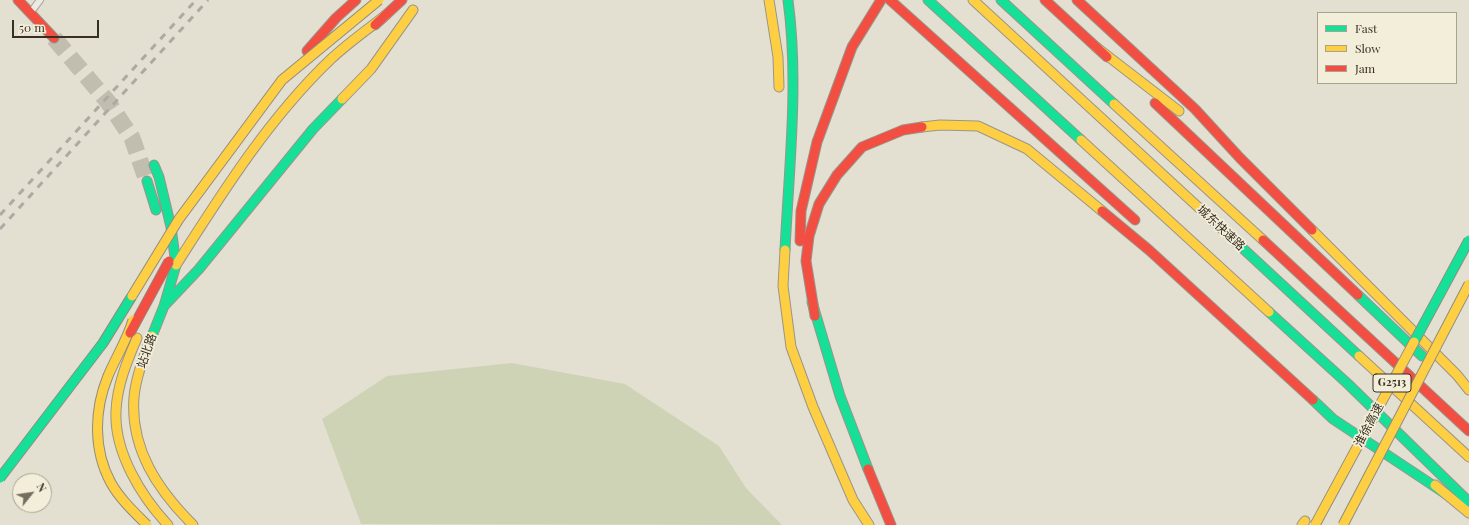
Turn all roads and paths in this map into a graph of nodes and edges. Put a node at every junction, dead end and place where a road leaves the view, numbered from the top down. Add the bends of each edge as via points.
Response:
1 (19, 0) edge
2 (356, 0) edge
3 (378, 0) edge
4 (402, 0) edge
5 (788, 0) edge
6 (881, 0) edge
7 (890, 0) edge
8 (928, 0) edge
9 (973, 0) edge
10 (1001, 0) edge
11 (1045, 0) edge
12 (1077, 0) edge
13 (770, 1) edge
14 (38, 3) edge
15 (30, 13) junction
16 (362, 14) junction
17 (386, 16) junction
18 (54, 38) tunnel mouth
19 (1096, 48) junction
20 (370, 54) dead end
21 (332, 71) dead end
22 (282, 80) junction
23 (780, 97) dead end
24 (1184, 115) dead end
25 (290, 117) dead end
26 (1196, 125) dead end
27 (276, 135) dead end
28 (783, 136) dead end
29 (1240, 158) junction
30 (154, 165) dead end
31 (789, 172) junction
32 (799, 172) dead end
33 (147, 181) tunnel mouth
34 (218, 217) dead end
35 (787, 218) junction
36 (179, 219) junction
37 (158, 220) dead end
38 (1138, 223) dead end
39 (208, 233) dead end
40 (161, 234) dead end
41 (1469, 240) edge
42 (1464, 249) junction
43 (176, 265) junction
44 (1469, 284) edge
45 (164, 306) junction
46 (815, 316) junction
47 (130, 333) junction
48 (1437, 370) dead end
49 (1454, 387) dead end
50 (1469, 390) edge
51 (1469, 401) edge
52 (1366, 410) dead end
53 (1469, 431) edge
54 (1350, 438) dead end
55 (1469, 456) edge
56 (0, 478) edge
57 (1446, 494) junction
58 (1469, 502) edge
59 (1469, 513) edge
60 (147, 525) edge
61 (168, 525) edge
62 (193, 525) edge
63 (869, 525) edge
64 (891, 525) edge
65 (1315, 525) edge
66 (1343, 525) edge

1 - 15 main road
2 - 22 main road, bridge via 336,18
3 - 16 main road, bridge
4 - 17 main road
5 - 31 main road via 793,40
6 - 46 main road via 852,46 817,142 801,211 800,247
7 - 38 main road
8 - 58 main road via 1342,379
9 - 55 main road, 城东快速路
10 - 53 main road, 城东快速路
11 - 19 main road
12 - 29 main road via 1195,109
13 - 23 main road via 778,57
14 - 15 lane
15 - 18 main road
16 - 22 main road, bridge
16 - 47 main road, bridge via 286,94 223,175 179,244
17 - 21 main road
17 - 43 main road via 332,59 281,115 215,203
19 - 24 main road
19 - 48 main road
20 - 45 main road via 416,8 371,69 313,129 203,263
22 - 36 main road, bridge
25 - 27 main road
26 - 29 main road
28 - 31 main road
29 - 50 main road
30 - 43 main road, 站北路 via 171,228
31 - 35 main road
32 - 35 main road
33 - 37 main road
34 - 39 main road
35 - 63 main road via 783,286 791,347 813,407 853,500
36 - 47 main road, bridge via 137,305
36 - 56 main road, bridge via 104,342
40 - 61 main road, 站北路 via 166,257 153,298 131,350 120,387 116,421 124,457 137,488
41 - 42 main road, 淮徐高速 / G2513, bridge
42 - 52 main road, bridge via 1430,292
42 - 65 main road, 淮徐高速 / G2513, bridge
43 - 45 main road, 站北路
44 - 66 main road, 淮徐高速 / G2513, bridge
45 - 62 main road, 站北路 via 142,360 134,397 136,432 147,466 171,503
46 - 57 main road via 806,261 809,236 819,204 837,175 862,147 903,130 940,125 978,126 1027,149 1149,250 1333,419
46 - 64 main road via 840,396
47 - 60 main road, bridge via 105,384 97,419 101,461 119,496
49 - 51 main road
54 - 57 main road via 1360,424
57 - 59 main road

